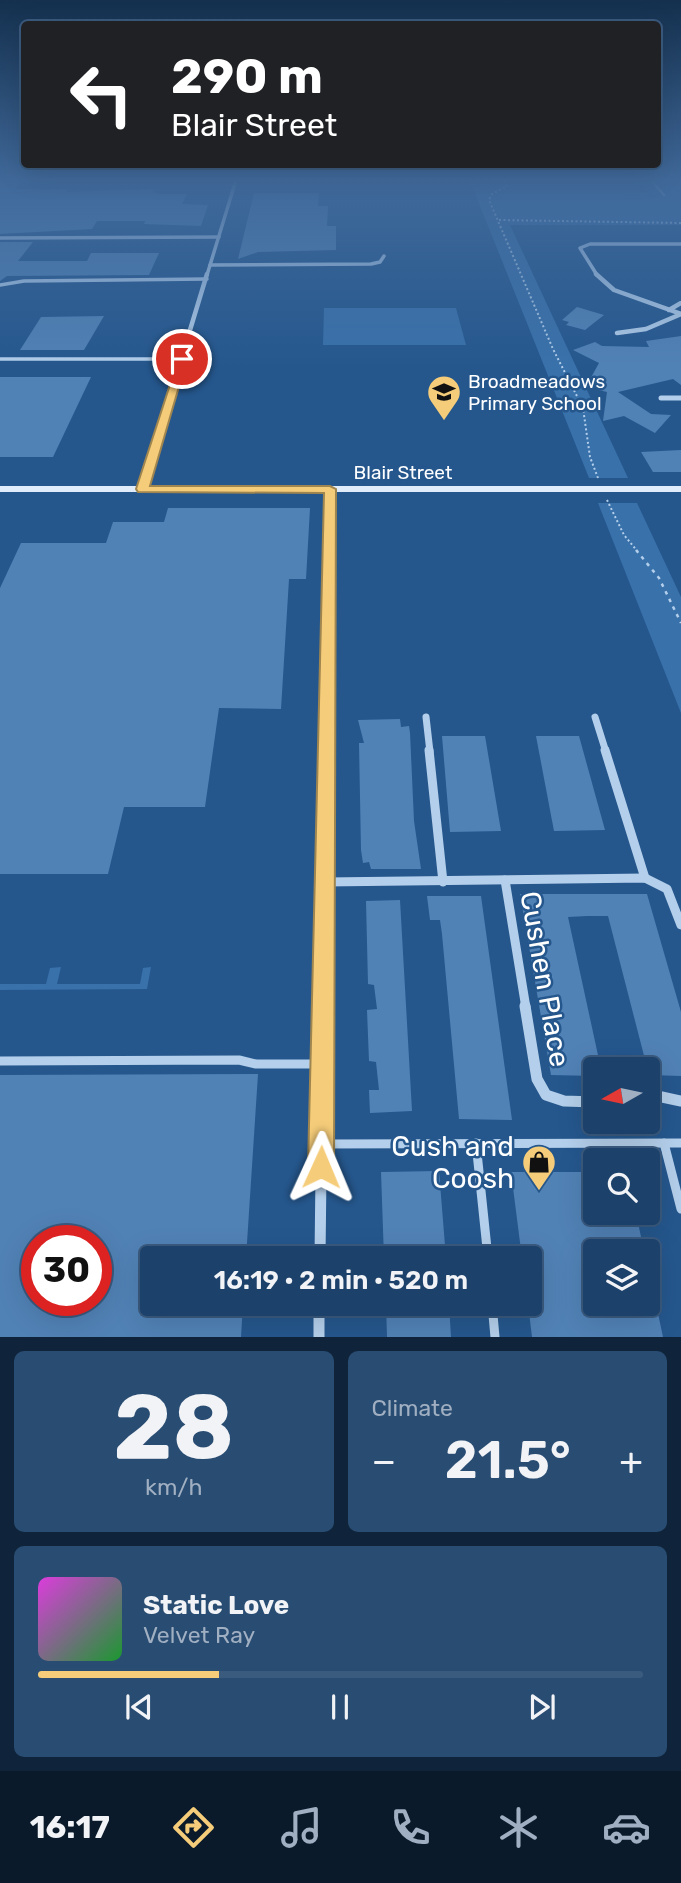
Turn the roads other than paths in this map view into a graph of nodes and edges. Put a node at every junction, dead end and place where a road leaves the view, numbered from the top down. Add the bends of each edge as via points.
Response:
1 (217, 242) edge
2 (681, 244) edge
3 (384, 256) dead end
4 (211, 265) junction
5 (206, 279) junction
6 (0, 285) edge
7 (681, 303) edge
8 (668, 310) junction
9 (681, 314) edge
10 (617, 332) dead end
11 (0, 359) edge
12 (182, 359) junction
13 (661, 398) dead end
14 (681, 398) edge
15 (0, 489) edge
16 (142, 489) junction
17 (330, 489) junction
18 (681, 489) edge
19 (426, 717) dead end
20 (595, 717) dead end
21 (645, 878) junction
22 (505, 880) junction
23 (325, 882) junction
24 (443, 882) junction
25 (681, 925) edge
26 (0, 1061) edge
27 (323, 1064) junction
28 (660, 1097) edge
29 (681, 1101) edge
30 (583, 1102) edge
31 (476, 1143) junction
32 (664, 1143) junction
33 (681, 1143) edge
34 (321, 1144) junction
35 (681, 1209) edge
36 (320, 1246) edge
37 (487, 1246) edge
38 (319, 1316) edge
39 (493, 1316) edge
40 (319, 1337) edge
41 (495, 1337) edge

1 - 4 street
2 - 8 street via 580,247 607,285
3 - 4 street via 371,264
4 - 5 street
5 - 6 lane
5 - 12 street
7 - 8 street
8 - 9 street
9 - 10 street via 646,329
11 - 12 lane
12 - 16 street
13 - 14 street
15 - 16 street, Blair Street
16 - 17 street, Blair Street
17 - 18 street, Blair Street
17 - 23 street
19 - 24 street
20 - 21 street
21 - 22 street
21 - 25 street via 661,881 670,890
22 - 24 street, Cushen Place
22 - 30 street, Cushen Place via 537,1079 546,1095
23 - 24 street, Cushen Place
23 - 27 street
26 - 27 lane
27 - 34 street
28 - 29 street
31 - 32 lane
31 - 34 lane
31 - 37 lane
32 - 33 lane
32 - 35 lane
34 - 36 street
38 - 40 street
39 - 41 lane

